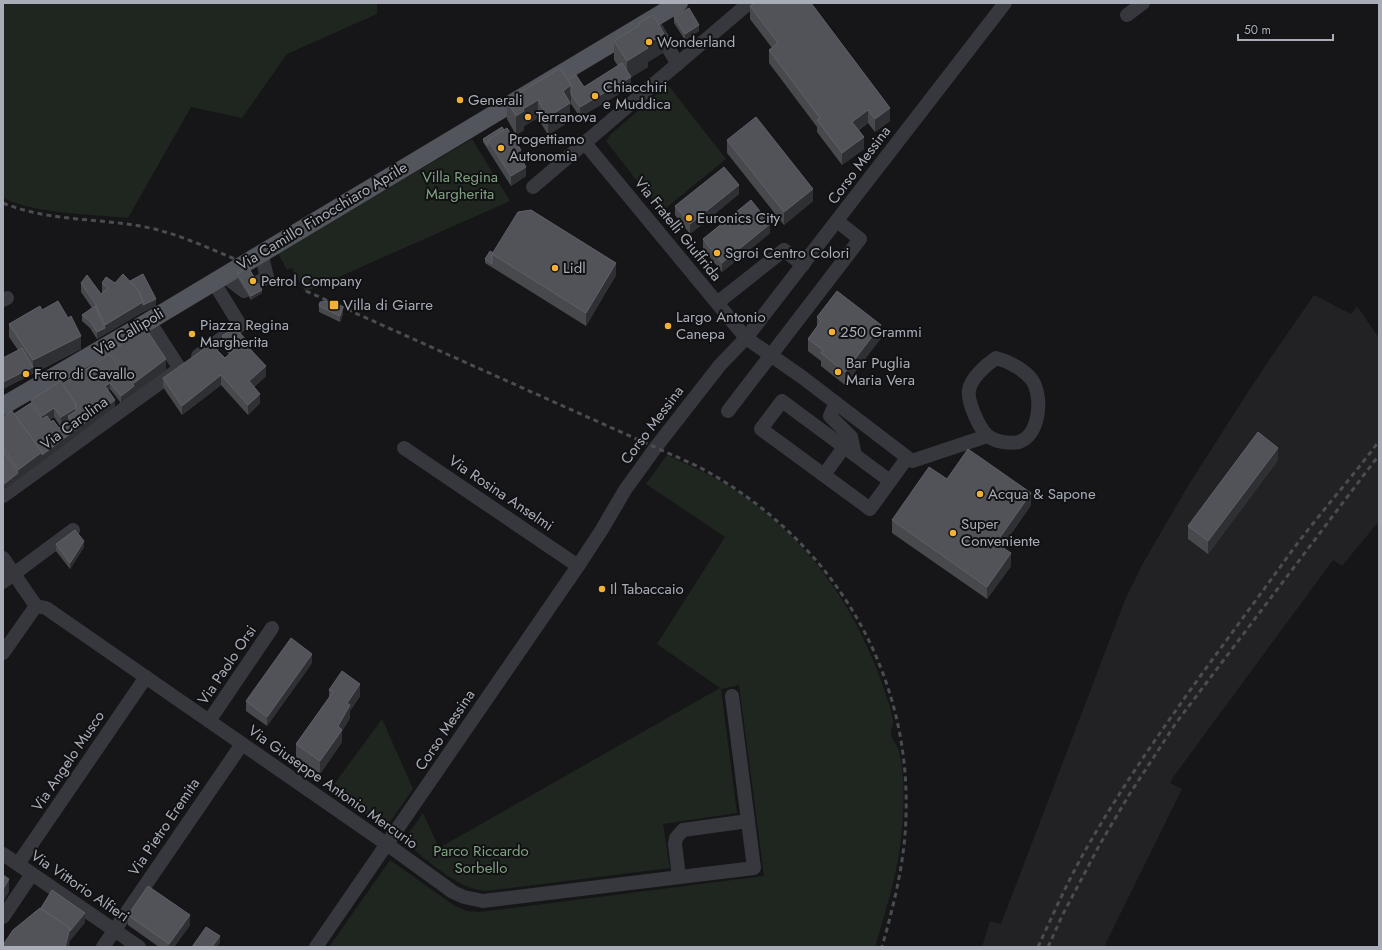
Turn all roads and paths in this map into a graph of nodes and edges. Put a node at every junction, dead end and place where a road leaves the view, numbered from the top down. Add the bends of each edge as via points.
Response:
1 (678, 3) edge
2 (749, 3) edge
3 (1005, 3) edge
4 (1143, 3) edge
5 (1127, 15) dead end
6 (651, 19) junction
7 (678, 64) junction
8 (584, 142) junction
9 (533, 187) dead end
10 (837, 221) junction
11 (261, 253) junction
12 (803, 265) junction
13 (218, 278) junction
14 (717, 303) junction
15 (149, 321) junction
16 (742, 342) junction
17 (771, 355) junction
18 (180, 369) junction
19 (836, 403) junction
20 (3, 406) edge
21 (728, 411) dead end
22 (988, 436) junction
23 (404, 448) dead end
24 (850, 451) junction
25 (907, 458) junction
26 (824, 475) junction
27 (890, 481) junction
28 (3, 496) edge
29 (73, 530) edge
30 (3, 558) edge
31 (578, 566) junction
32 (8, 578) edge
33 (36, 606) junction
34 (272, 628) dead end
35 (3, 653) edge
36 (146, 677) junction
37 (732, 696) dead end
38 (209, 721) junction
39 (242, 744) junction
40 (748, 821) junction
41 (388, 845) junction
42 (3, 854) edge
43 (18, 864) junction
44 (32, 874) junction
45 (679, 877) junction
46 (3, 917) edge
47 (114, 930) junction
48 (103, 947) edge
49 (139, 947) edge
50 (316, 947) edge

1 - 6 main road, Via Camillo Finocchiaro Aprile
2 - 7 street
3 - 10 street, Corso Messina
4 - 5 street
6 - 7 street
6 - 11 main road, Via Camillo Finocchiaro Aprile
7 - 8 street
8 - 9 street
8 - 14 street, Via Fratelli Giuffrida
10 - 12 street, Corso Messina
10 - 17 street via 860,239
11 - 13 main road, Via Camillo Finocchiaro Aprile
11 - 13 street via 267,277 244,291
12 - 14 street via 784,250
12 - 16 street, Corso Messina
13 - 15 main road, Via Callipoli
13 - 18 street, Via Carolina via 240,325
14 - 16 street, Via Fratelli Giuffrida
15 - 18 street
15 - 20 main road, Via Callipoli
16 - 17 street, Via Fratelli Giuffrida
16 - 31 street, Corso Messina via 720,365 656,447
17 - 19 street, Via Fratelli Giuffrida
17 - 21 street
18 - 28 street, Via Carolina via 164,378
19 - 24 street via 830,416 851,437
19 - 25 street, Via Fratelli Giuffrida
22 - 22 street via 1008,444 1020,442 1030,434 1036,422 1037,389 1031,379 1006,361 996,358 987,364 969,391 978,421
22 - 25 street via 912,461
23 - 31 street, Via Rosina Anselmi
24 - 26 street
24 - 26 street via 782,401 761,429
24 - 27 street
25 - 27 street
26 - 27 street via 870,509
29 - 32 street
30 - 32 street
31 - 41 street, Corso Messina
32 - 33 street
33 - 35 street
33 - 36 street, Via Giuseppe Antonio Mercurio via 46,608
34 - 38 street, Via Paolo Orsi
36 - 38 street, Via Giuseppe Antonio Mercurio
36 - 43 street, Via Angelo Musco
37 - 40 street, Via Giuseppe Antonio Mercurio
38 - 39 street, Via Giuseppe Antonio Mercurio
39 - 41 street, Via Giuseppe Antonio Mercurio
39 - 47 street, Via Pietro Eremita
40 - 45 street via 683,830 674,844
40 - 45 street, Via Giuseppe Antonio Mercurio via 754,868
41 - 45 street, Via Giuseppe Antonio Mercurio via 453,892 483,901
41 - 50 street, Corso Messina
42 - 43 street, Via Vittorio Alfieri
43 - 44 street, Via Vittorio Alfieri
44 - 46 street
44 - 47 street, Via Vittorio Alfieri
47 - 48 street, Via Pietro Eremita
47 - 49 street, Via Vittorio Alfieri

